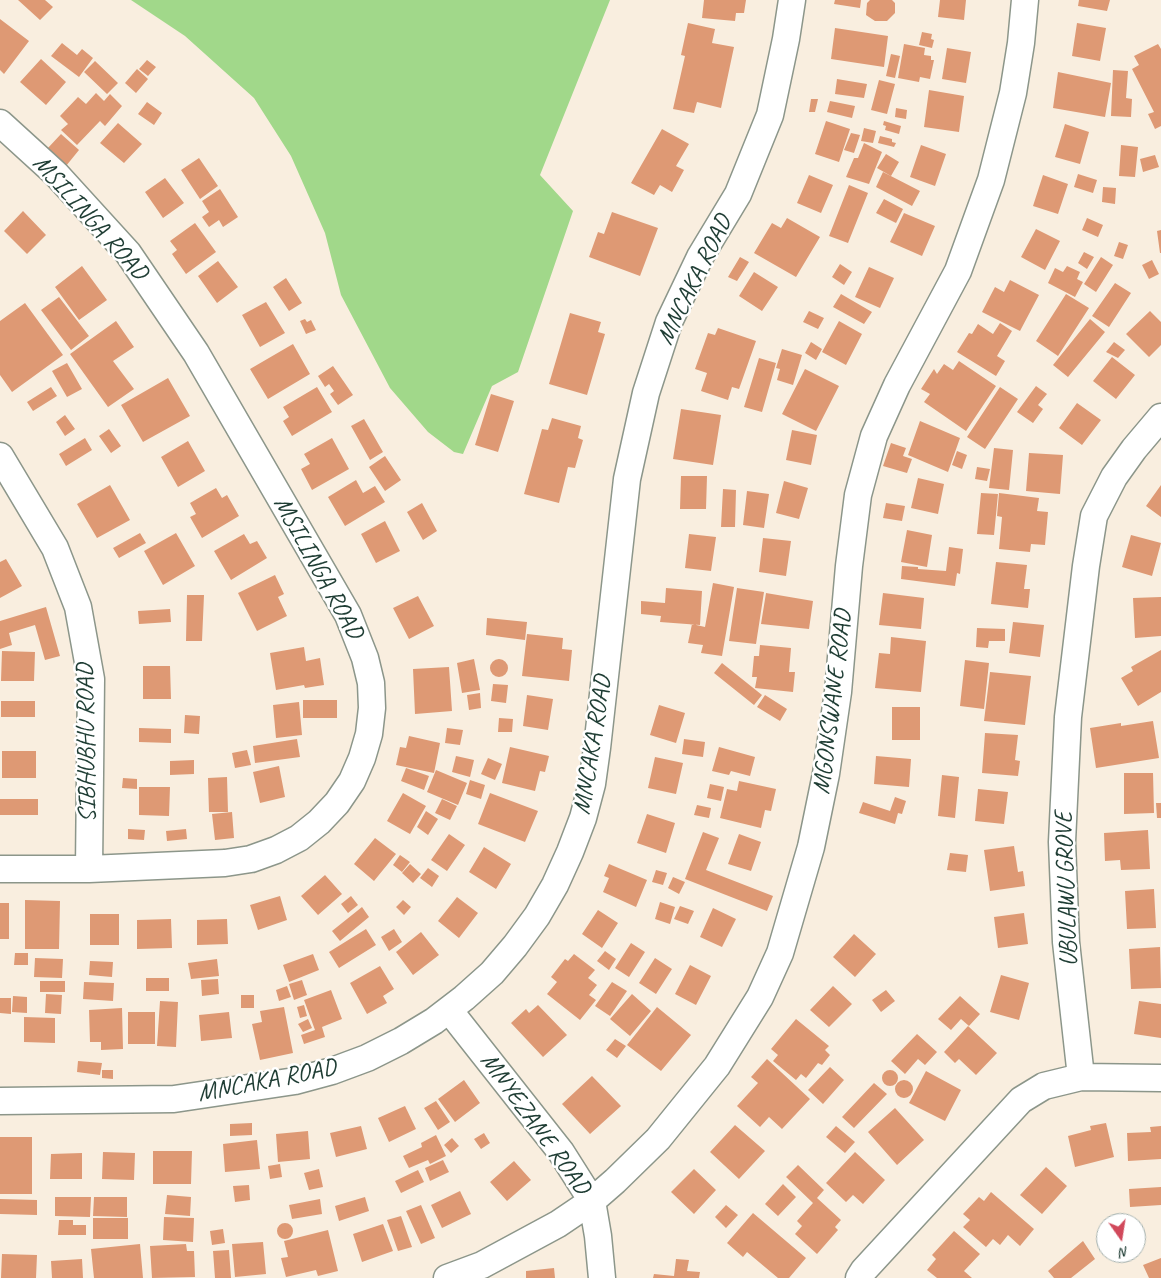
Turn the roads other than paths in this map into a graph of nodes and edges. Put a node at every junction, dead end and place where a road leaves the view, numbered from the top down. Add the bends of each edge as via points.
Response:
1 (792, 0) edge
2 (1025, 0) edge
3 (0, 123) edge
4 (1161, 417) edge
5 (0, 456) edge
6 (0, 869) edge
7 (89, 869) junction
8 (449, 1010) junction
9 (1081, 1078) junction
10 (1161, 1078) edge
11 (0, 1101) edge
12 (592, 1201) junction
13 (447, 1278) edge
14 (602, 1278) edge
15 (859, 1278) edge

1 - 8 street, MNCAKA ROAD via 770,114 738,194 700,257 669,322 646,392 627,479 597,748 583,818 555,885 537,916 492,972
2 - 12 street, MGONSWANE ROAD via 1012,93 991,180 958,271 897,385 874,436 858,495 838,692 826,774 811,847 780,953 760,997 717,1066 658,1139
3 - 7 street, MSILINGA ROAD via 56,174 128,253 196,353 348,615 371,683 369,734 352,782 337,803 299,838 276,850 225,863
4 - 9 street, UBULAWU GROVE via 1114,477 1094,516 1086,566 1068,717 1062,842 1066,942
5 - 7 street, SIBHUBHU ROAD via 55,548 78,607 91,679
6 - 7 street, MSILINGA ROAD
8 - 11 street, MNCAKA ROAD via 401,1041 367,1058 295,1081 174,1099
8 - 12 street, MNYEZANE ROAD via 561,1152
9 - 10 street
9 - 15 street via 1044,1086 1021,1100
12 - 13 street, MGONSWANE ROAD via 558,1224 482,1265
12 - 14 street, MNYEZANE ROAD

